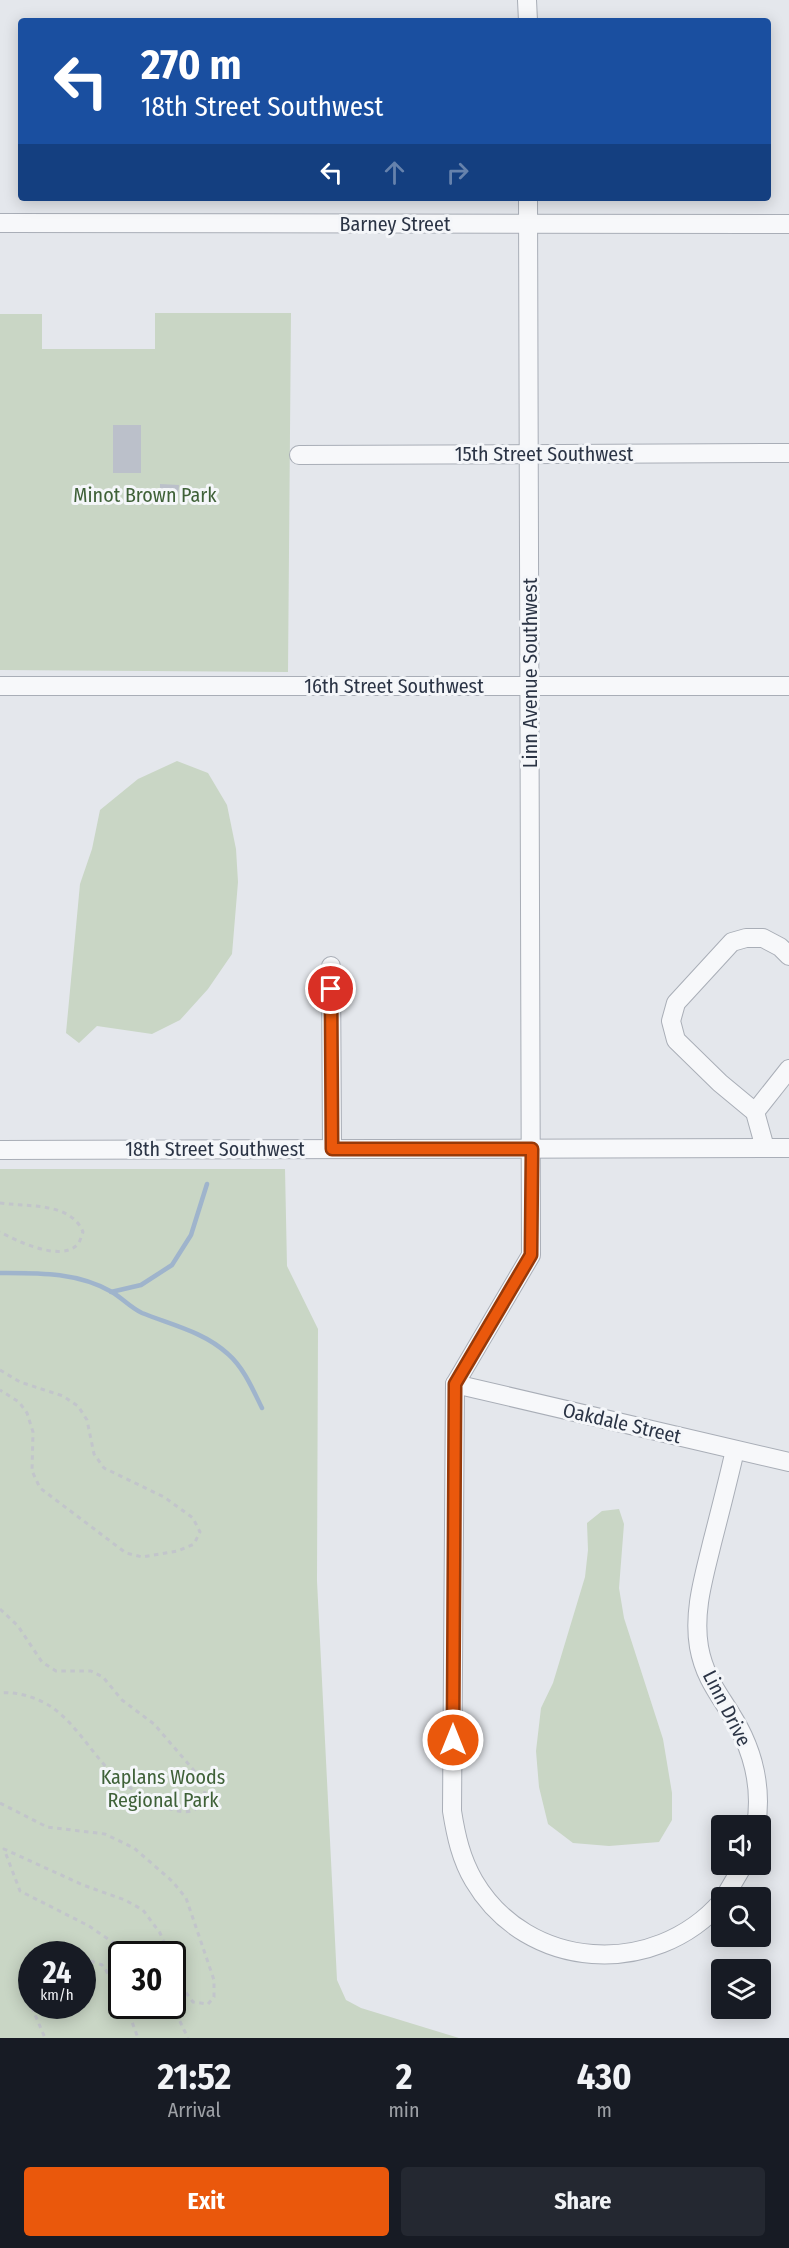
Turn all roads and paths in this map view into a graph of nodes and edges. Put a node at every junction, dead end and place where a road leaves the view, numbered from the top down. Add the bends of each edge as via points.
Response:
1 (528, 0) edge
2 (528, 18) edge
3 (528, 201) edge
4 (0, 223) edge
5 (528, 224) junction
6 (789, 224) edge
7 (789, 453) edge
8 (529, 454) junction
9 (299, 455) dead end
10 (0, 686) edge
11 (530, 686) junction
12 (789, 686) edge
13 (789, 956) edge
14 (331, 966) dead end
15 (789, 1069) edge
16 (755, 1112) junction
17 (765, 1148) junction
18 (789, 1148) edge
19 (332, 1149) junction
20 (532, 1149) junction
21 (0, 1150) edge
22 (0, 1203) edge
23 (0, 1232) edge
24 (0, 1370) edge
25 (455, 1384) junction
26 (0, 1390) edge
27 (735, 1450) junction
28 (789, 1462) edge
29 (0, 1609) edge
30 (0, 1693) edge
31 (0, 1803) edge
32 (757, 1815) edge
33 (711, 1911) edge
34 (111, 1941) edge
35 (163, 1941) edge
36 (96, 1963) edge
37 (108, 1973) edge
38 (186, 1992) edge
39 (37, 2019) edge
40 (131, 2019) edge
41 (179, 2019) edge
42 (45, 2038) edge
43 (138, 2038) edge
44 (188, 2038) edge

1 - 2 street
3 - 5 street, Linn Avenue Southwest
4 - 5 street, Barney Street
5 - 6 street, Barney Street
5 - 8 street, Linn Avenue Southwest
7 - 8 street, 15th Street Southwest
8 - 9 street, 15th Street Southwest
8 - 11 street, Linn Avenue Southwest
10 - 11 street, 16th Street Southwest
11 - 12 street, 16th Street Southwest
11 - 20 street, Linn Avenue Southwest
13 - 16 street via 763,938 732,942 675,1003 670,1021 676,1040
14 - 19 street
15 - 16 street
16 - 17 street
17 - 18 street, 18th Street Southwest
17 - 20 street, 18th Street Southwest
19 - 20 street, 18th Street Southwest
19 - 21 street, 18th Street Southwest
20 - 25 street via 531,1255
22 - 23 path via 62,1210 79,1222 83,1232 77,1245 50,1251
24 - 26 path via 78,1406 87,1420 94,1454 104,1468 164,1497 193,1518 200,1532 194,1544 142,1557 126,1553 40,1488 32,1471 33,1432 27,1413 19,1402
25 - 27 street, Oakdale Street
25 - 33 street via 452,1811 456,1837 474,1881 486,1899 522,1930 565,1950 591,1954 618,1954 659,1945 696,1925
27 - 28 street, Oakdale Street
27 - 32 street, Linn Drive via 701,1589 697,1628 706,1670 753,1761
29 - 30 path via 18,1626 42,1662 56,1671 91,1671 103,1677 122,1700 154,1724 197,1774 205,1789 204,1800 193,1811 175,1812 157,1805 110,1772 81,1734 52,1708 32,1698
31 - 38 path via 47,1827 105,1834 134,1848 172,1881 186,1898 214,1980 214,1997 208,2004 193,2002
34 - 35 path via 20,1891 4,1849 125,1900 142,1910
36 - 37 path
39 - 42 path
40 - 43 path
41 - 44 path

